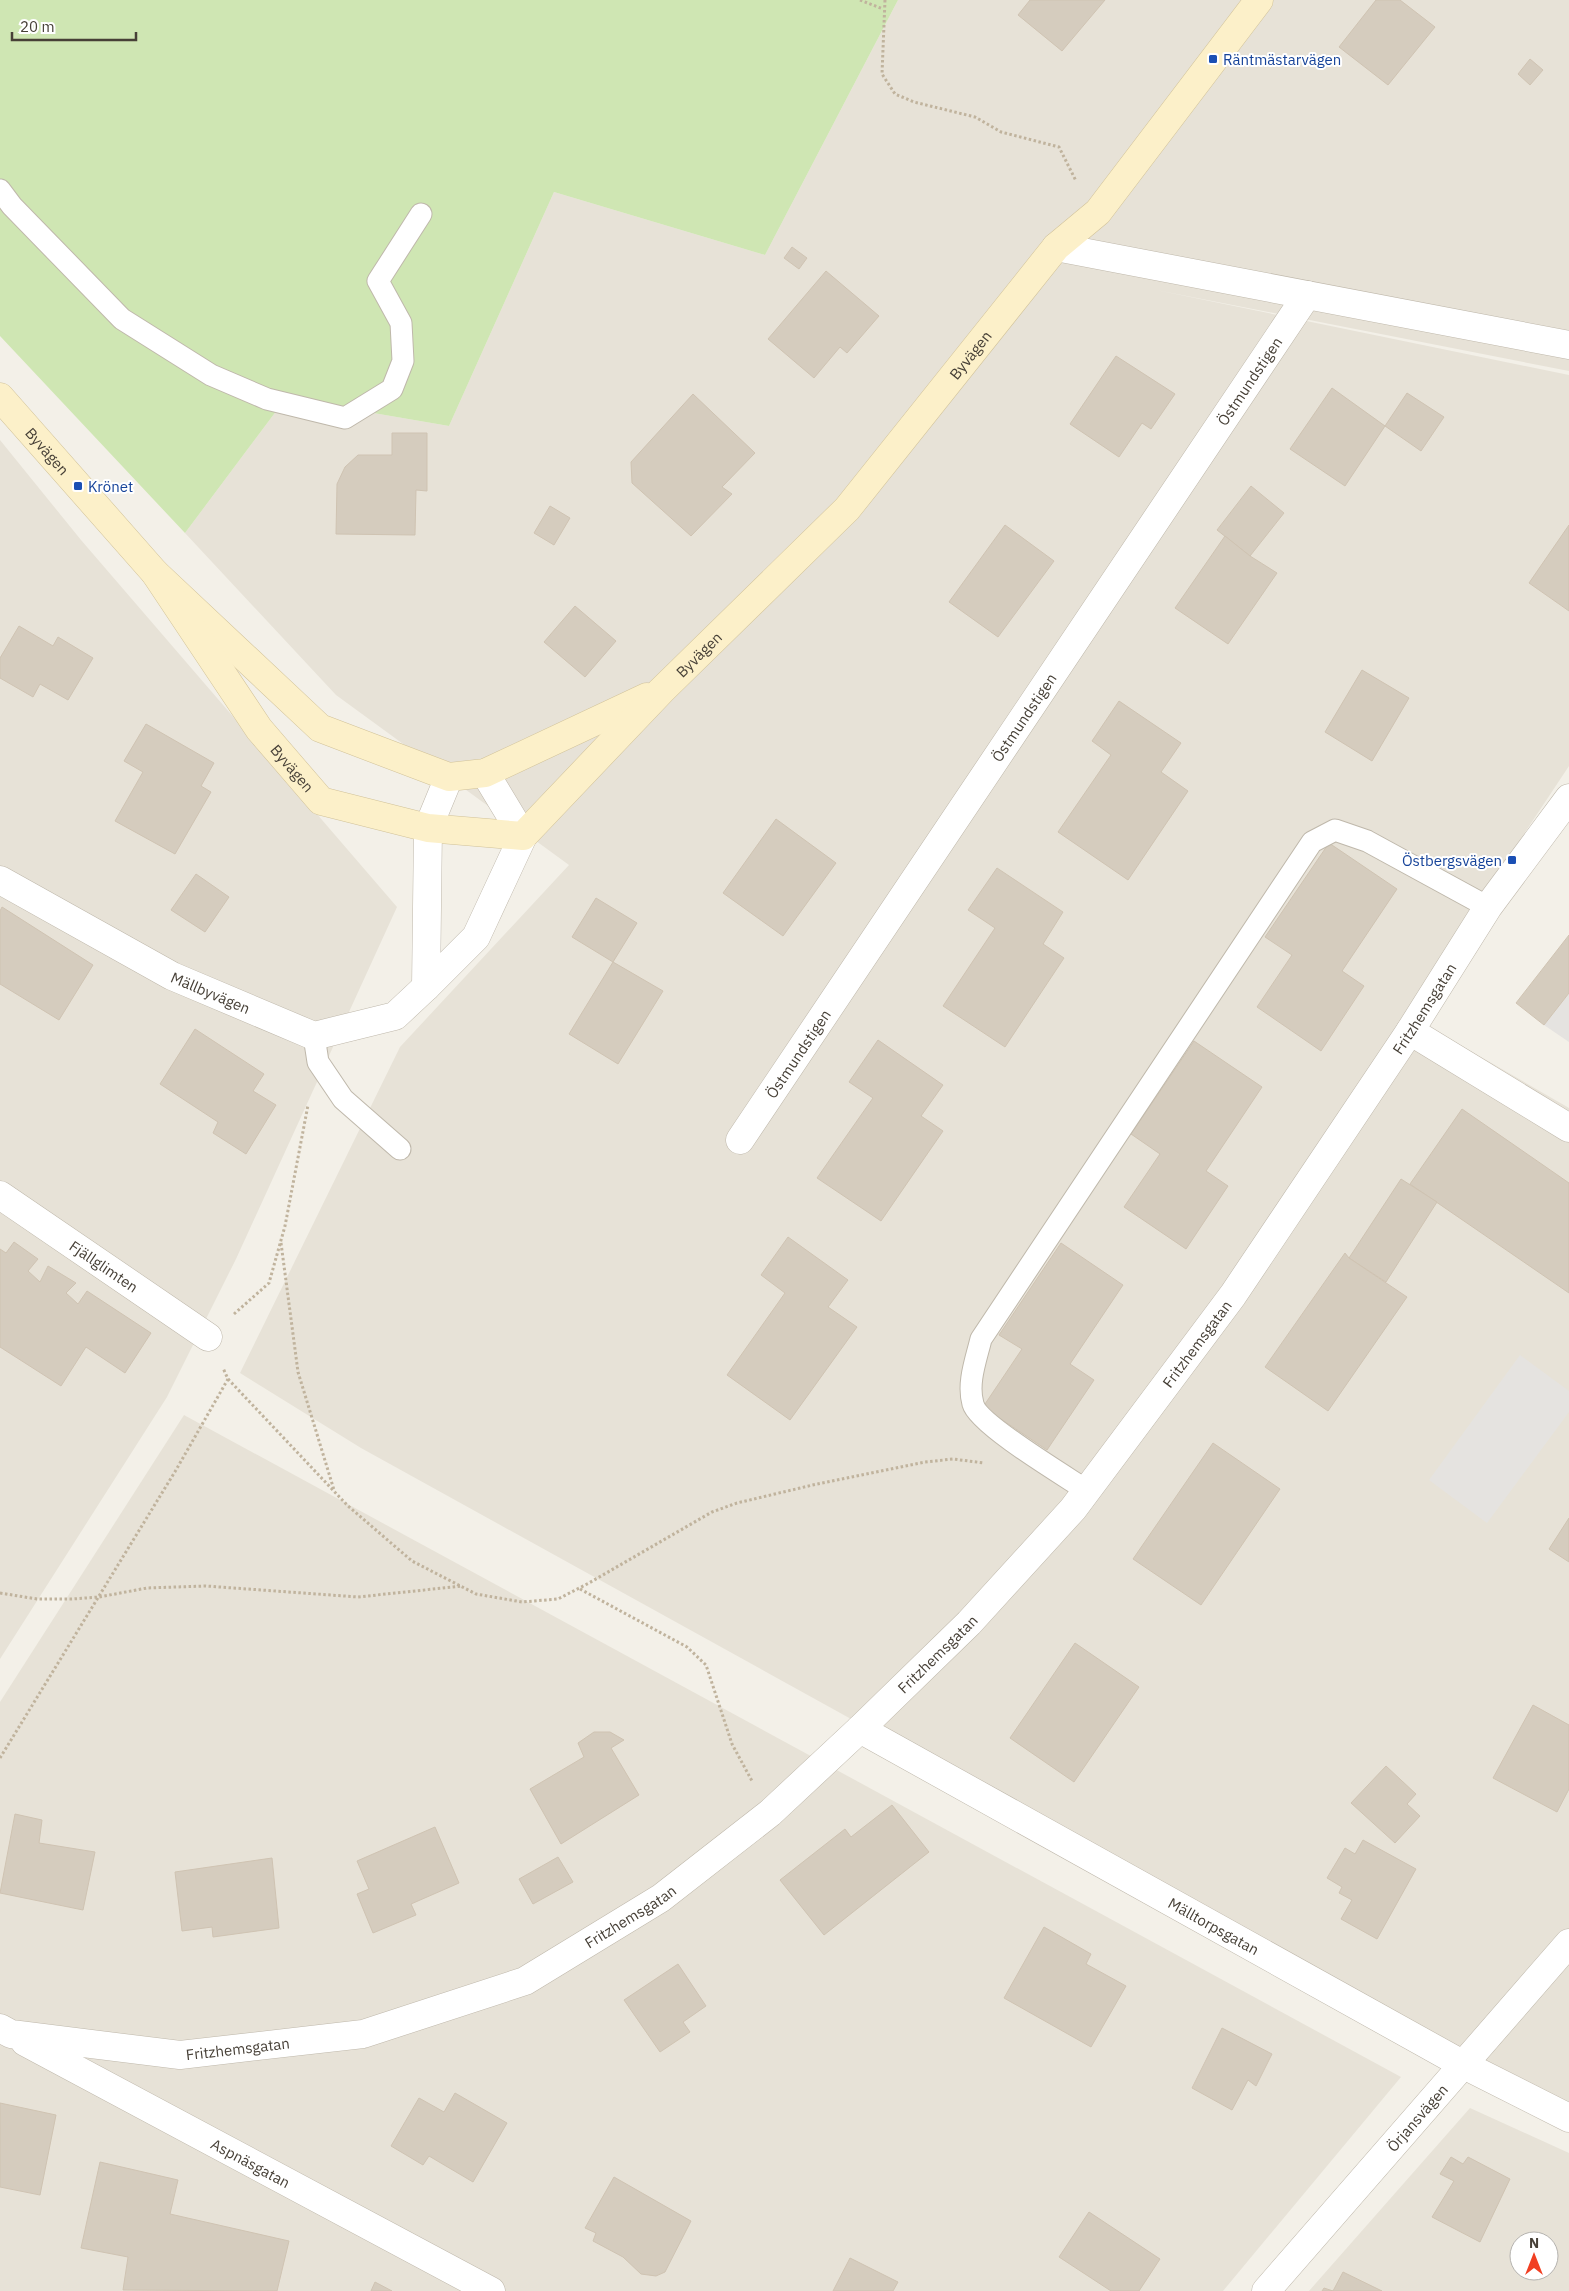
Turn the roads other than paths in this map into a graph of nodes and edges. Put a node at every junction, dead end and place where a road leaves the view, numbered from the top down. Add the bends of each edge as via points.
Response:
1 (1259, 0) edge
2 (0, 190) edge
3 (421, 214) dead end
4 (1056, 247) junction
5 (1308, 295) junction
6 (1569, 345) edge
7 (0, 398) edge
8 (155, 573) junction
9 (661, 691) junction
10 (485, 773) junction
11 (449, 776) junction
12 (1569, 798) edge
13 (428, 828) junction
14 (523, 836) junction
15 (0, 880) edge
16 (1488, 907) junction
17 (426, 987) junction
18 (1410, 1031) junction
19 (316, 1049) junction
20 (1569, 1128) edge
21 (740, 1140) dead end
22 (400, 1149) dead end
23 (0, 1195) edge
24 (208, 1337) road end
25 (1086, 1490) junction
26 (860, 1730) junction
27 (1569, 1943) edge
28 (6, 2031) edge
29 (1462, 2064) junction
30 (1569, 2118) edge
31 (491, 2291) edge
32 (1266, 2291) edge

1 - 4 street, Byvägen via 1098,212
2 - 3 lane via 122,319 211,375 267,399 345,418 392,389 403,361 400,322 378,281
4 - 5 street
4 - 9 street, Byvägen via 847,508
5 - 6 street
5 - 21 street, Östmundstigen
7 - 8 street, Byvägen
8 - 11 street, Byvägen via 320,728
8 - 13 street, Byvägen via 259,729 322,801
9 - 10 street, Byvägen
9 - 14 street, Byvägen
10 - 11 street, Byvägen
10 - 14 street
11 - 13 street
12 - 16 street, Fritzhemsgatan
13 - 14 street, Byvägen
13 - 17 street
14 - 17 street via 476,937
15 - 19 street, Mällbyvägen via 172,976
16 - 18 street, Fritzhemsgatan
16 - 25 lane via 1367,841 1335,830 1312,842 981,1340 971,1381 973,1406 986,1423
17 - 19 street via 395,1016
18 - 20 street
18 - 25 street, Fritzhemsgatan via 1233,1295
19 - 22 lane via 343,1099
23 - 24 street, Fjällglimten
25 - 26 street, Fritzhemsgatan via 1073,1509 969,1623
26 - 28 street, Fritzhemsgatan via 770,1813 661,1898 525,1981 363,2034 180,2055
26 - 29 street, Mälltorpsgatan
27 - 29 street, Örjansvägen
28 - 31 street, Aspnäsgatan
29 - 30 street, Mälltorpsgatan
29 - 32 street, Örjansvägen

